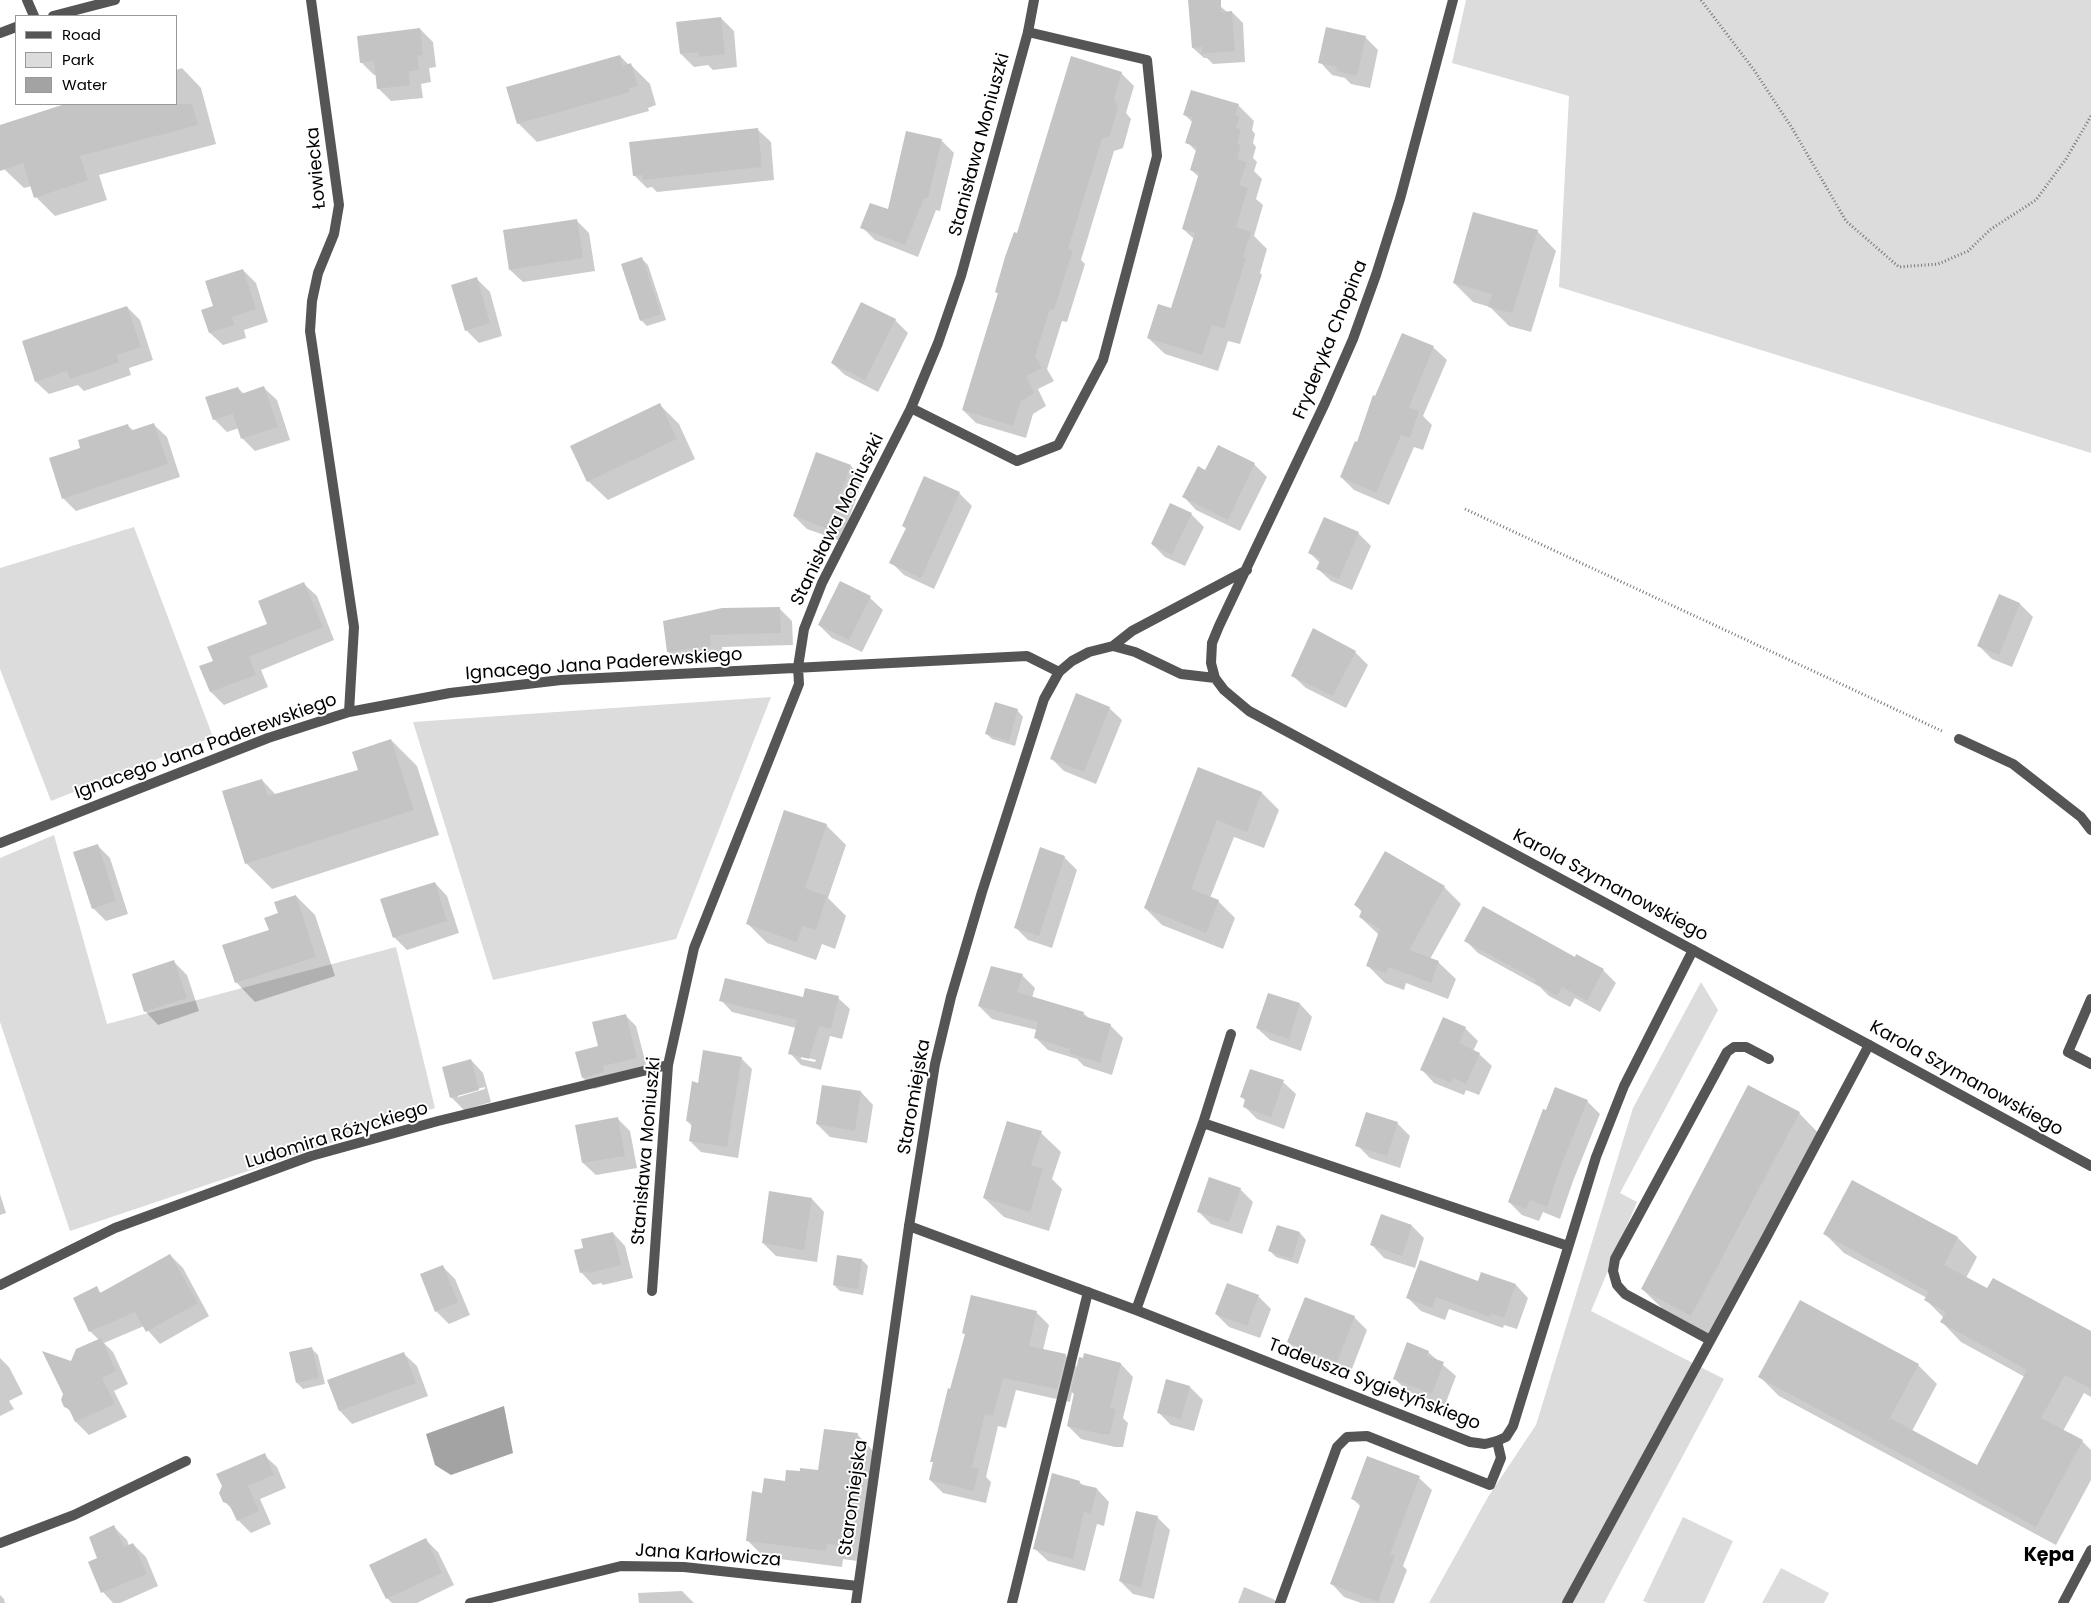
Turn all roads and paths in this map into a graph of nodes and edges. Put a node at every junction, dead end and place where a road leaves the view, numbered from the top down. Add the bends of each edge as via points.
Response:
1 (27, 0) edge
2 (115, 0) edge
3 (311, 0) edge
4 (1034, 0) edge
5 (1453, 0) edge
6 (1701, 0) edge
7 (34, 15) edge
8 (57, 15) edge
9 (15, 27) edge
10 (1028, 32) junction
11 (0, 33) edge
12 (2091, 116) edge
13 (911, 408) junction
14 (1465, 509) dead end
15 (1247, 570) junction
16 (1113, 646) junction
17 (798, 667) junction
18 (1059, 672) junction
19 (1215, 678) junction
20 (349, 712) junction
21 (1959, 739) joint
22 (2091, 830) edge
23 (0, 843) edge
24 (1693, 950) junction
25 (2091, 999) edge
26 (1231, 1034) dead end
27 (1869, 1045) junction
28 (1770, 1059) dead end
29 (2091, 1064) edge
30 (668, 1065) junction
31 (1203, 1123) junction
32 (2091, 1166) edge
33 (909, 1226) junction
34 (1568, 1246) junction
35 (0, 1285) edge
36 (652, 1291) dead end
37 (1088, 1292) junction
38 (1136, 1310) junction
39 (1710, 1340) junction
40 (1497, 1442) junction
41 (186, 1461) dead end
42 (0, 1543) edge
43 (2091, 1550) edge
44 (858, 1586) junction
45 (470, 1603) edge
46 (856, 1603) edge
47 (1012, 1603) edge
48 (1280, 1603) edge
49 (1567, 1603) edge
50 (2063, 1603) edge

1 - 7 street
2 - 8 street
3 - 20 street, Łowiecka via 339,205 334,234 318,273 310,330 354,627
4 - 10 street, Stanisława Moniuszki
5 - 15 street, Fryderyka Chopina via 1400,199 1353,339
6 - 12 path via 1754,70 1846,220 1899,266 1938,264 1968,251 1991,229 2036,200 2066,159
9 - 11 street
10 - 13 street, Stanisława Moniuszki via 960,276 938,343
10 - 13 street via 1147,60 1157,156 1103,360 1058,445 1017,461
13 - 17 street, Stanisława Moniuszki via 822,583 804,629
14 - 21 path
15 - 16 street via 1132,631
15 - 19 street, Fryderyka Chopina via 1212,643 1211,663
16 - 18 street, Staromiejska via 1089,652
16 - 19 street via 1135,652 1181,674
17 - 18 street, Ignacego Jana Paderewskiego via 1026,656
17 - 20 street, Ignacego Jana Paderewskiego via 561,680 450,693
17 - 30 street, Stanisława Moniuszki via 799,684 694,948
18 - 33 street, Staromiejska via 1044,699 951,997 935,1064
19 - 24 street, Karola Szymanowskiego via 1249,712
20 - 23 street, Ignacego Jana Paderewskiego via 268,738
21 - 22 street via 2013,764 2081,817
24 - 27 street, Karola Szymanowskiego
24 - 34 street, Tadeusza Sygietyńskiego via 1624,1086 1596,1157
25 - 29 street via 2068,1052
26 - 31 street
27 - 32 street, Karola Szymanowskiego
27 - 39 street
28 - 39 street via 1746,1047 1734,1047 1727,1052 1615,1259 1613,1271 1617,1286 1625,1294
30 - 35 street, Ludomira Różyckiego via 438,1121 311,1156 115,1228
30 - 36 street, Stanisława Moniuszki
31 - 34 street
31 - 38 street
33 - 37 street, Tadeusza Sygietyńskiego
33 - 44 street, Staromiejska
34 - 40 street, Tadeusza Sygietyńskiego via 1513,1426 1506,1437
37 - 38 street, Tadeusza Sygietyńskiego
37 - 47 street
38 - 40 street, Tadeusza Sygietyńskiego via 1470,1442
39 - 49 street
40 - 48 street via 1501,1458 1490,1484 1367,1436 1347,1437 1337,1447
41 - 42 street via 74,1514
43 - 50 street
44 - 45 street, Jana Karłowicza via 684,1567 621,1566
44 - 46 street, Staromiejska

